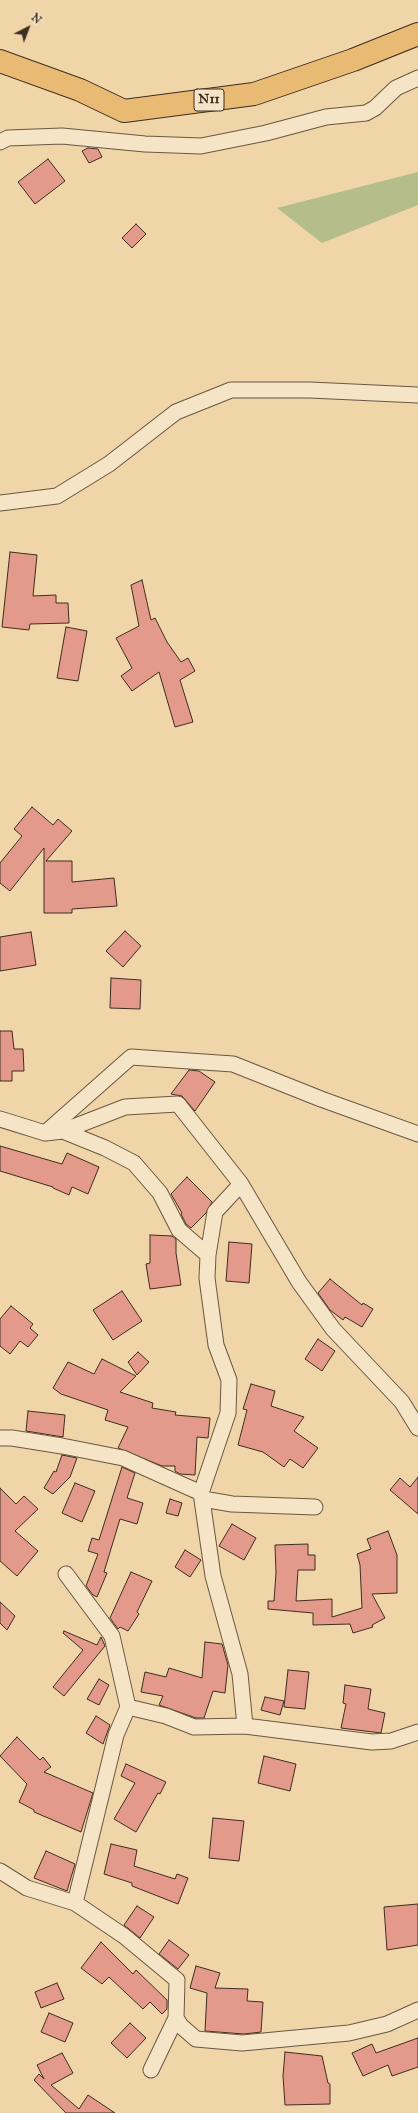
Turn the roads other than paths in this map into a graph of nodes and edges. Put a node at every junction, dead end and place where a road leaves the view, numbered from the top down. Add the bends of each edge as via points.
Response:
1 (418, 34) edge
2 (0, 61) edge
3 (418, 78) edge
4 (0, 142) edge
5 (418, 395) edge
6 (0, 503) edge
7 (0, 1119) edge
8 (62, 1131) junction
9 (45, 1132) junction
10 (418, 1134) edge
11 (241, 1184) junction
12 (208, 1255) junction
13 (418, 1428) edge
14 (0, 1438) edge
15 (201, 1493) junction
16 (315, 1507) dead end
17 (66, 1574) dead end
18 (128, 1707) junction
19 (245, 1726) junction
20 (418, 1732) edge
21 (0, 1871) edge
22 (75, 1903) junction
23 (418, 2010) edge
24 (176, 2018) junction
25 (151, 2070) dead end

1 - 2 highway, N11 via 353,60 254,94 124,111 80,90
3 - 4 street via 396,88 366,113 326,117 266,133 201,146 145,144 62,136 8,138
5 - 6 street via 310,390 230,390 176,412 109,464 57,496
7 - 9 street
8 - 9 street
8 - 11 street via 125,1107 178,1104
8 - 12 street via 105,1148 134,1164 160,1193 179,1230
9 - 10 street via 131,1057 233,1064
11 - 12 street via 215,1212
11 - 13 street via 299,1282 333,1329 402,1402
12 - 15 street via 207,1278 216,1345 229,1386 228,1413
14 - 15 street via 123,1458
15 - 16 street via 203,1499 232,1504
15 - 19 street via 213,1576 240,1674
17 - 18 street via 112,1636
18 - 19 street via 166,1716 194,1727
18 - 22 street via 116,1735
19 - 20 street via 372,1742 391,1741
21 - 22 street via 27,1888
22 - 24 street via 124,1936 177,1980
23 - 24 street via 387,2024 349,2033 242,2043 196,2039 180,2026
24 - 25 street

